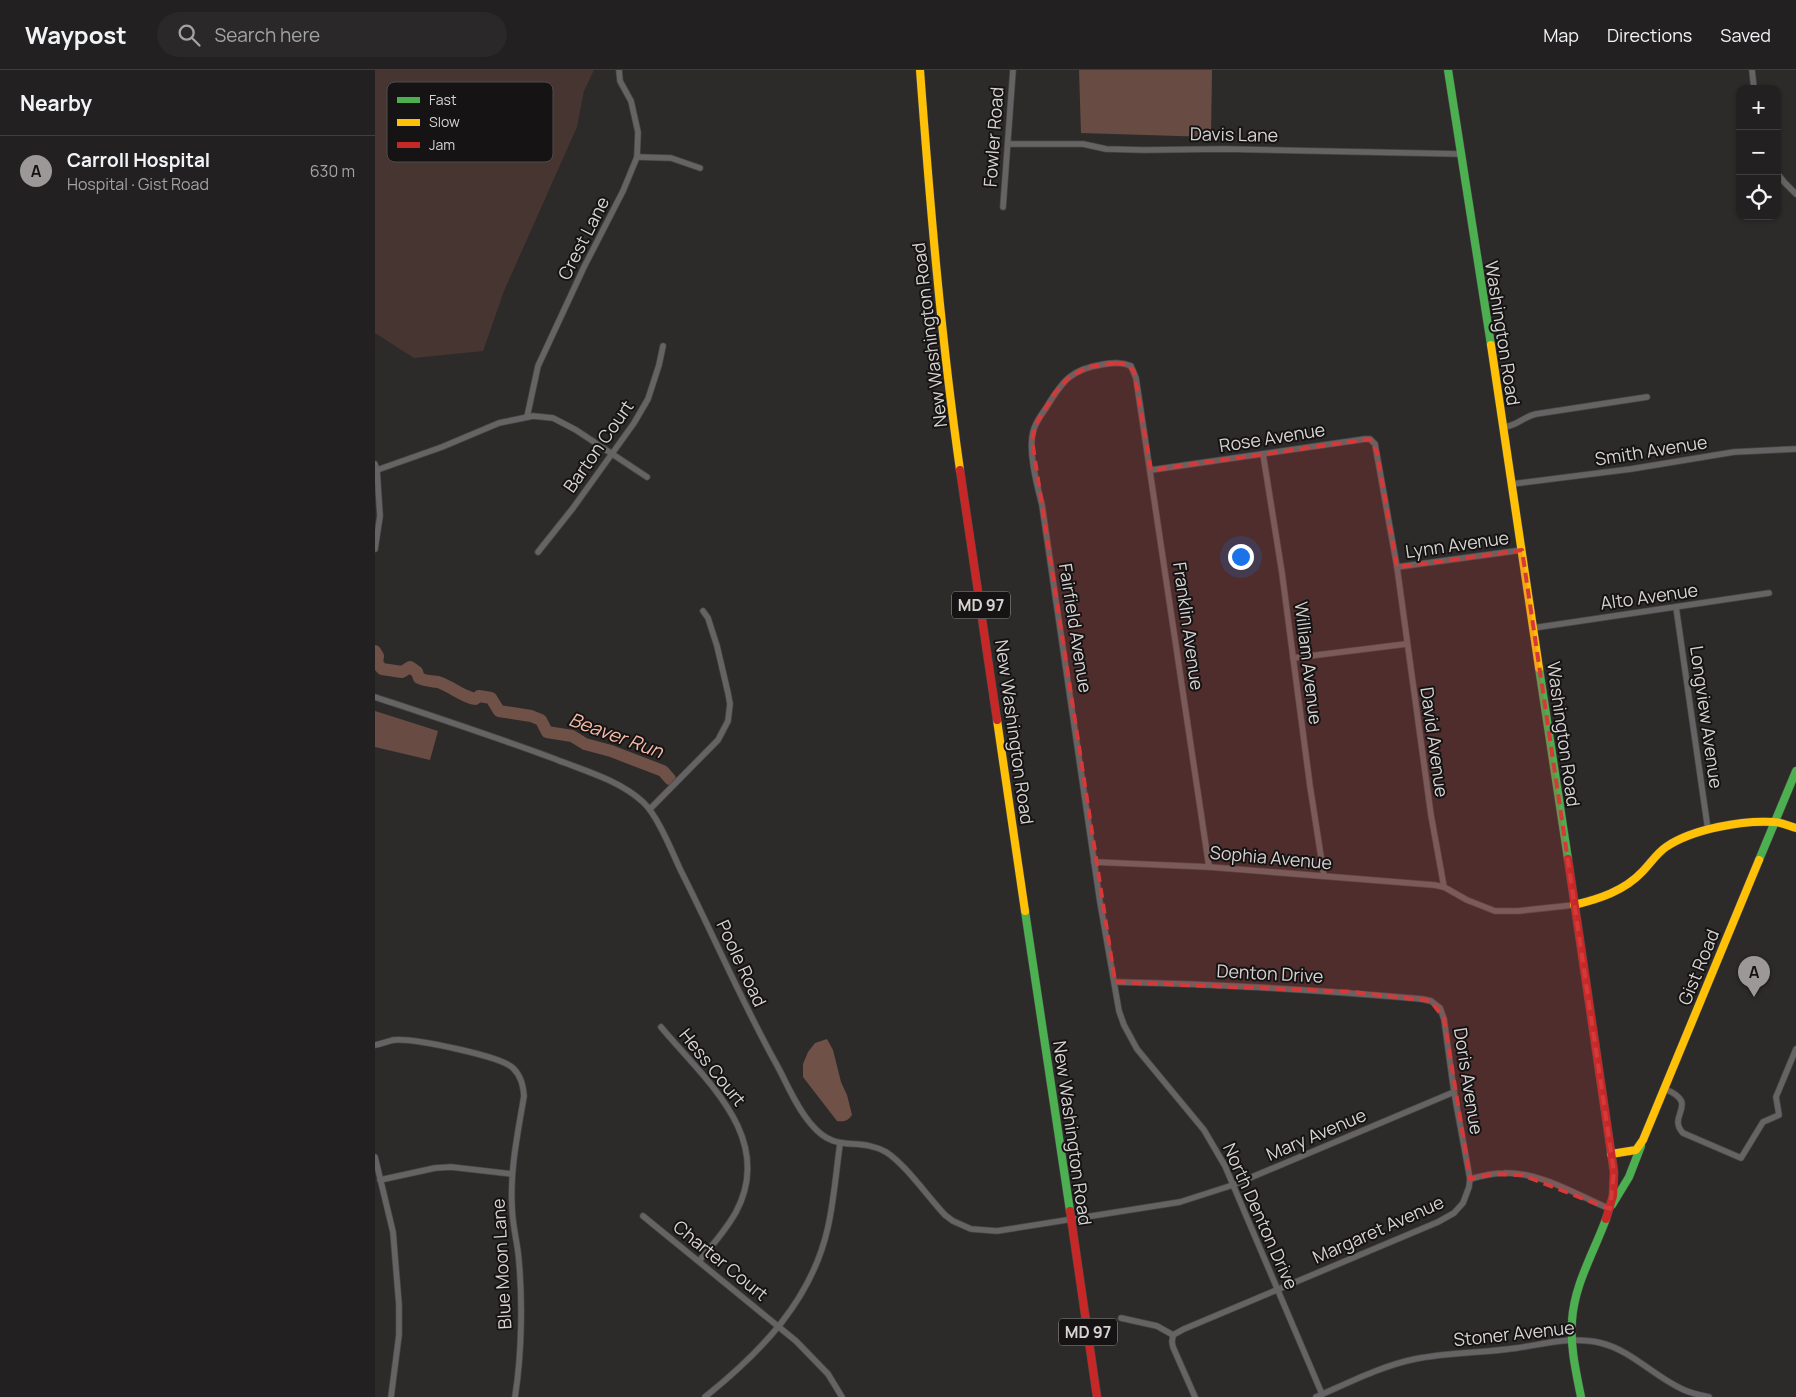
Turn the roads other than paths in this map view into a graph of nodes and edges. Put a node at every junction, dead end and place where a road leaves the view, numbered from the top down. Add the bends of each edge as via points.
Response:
1 (619, 70) edge
2 (920, 70) edge
3 (1013, 70) edge
4 (1447, 70) edge
5 (1752, 70) edge
6 (1754, 85) edge
7 (1008, 144) junction
8 (1461, 154) junction
9 (637, 157) junction
10 (700, 168) dead end
11 (1778, 175) edge
12 (1796, 194) edge
13 (1003, 207) dead end
14 (663, 346) dead end
15 (1139, 389) joint
16 (1647, 397) dead end
17 (527, 418) junction
18 (1503, 427) junction
19 (1796, 449) edge
20 (1263, 454) junction
21 (612, 455) junction
22 (375, 464) edge
23 (1380, 466) joint
24 (377, 470) junction
25 (1151, 470) junction
26 (647, 477) dead end
27 (1512, 484) junction
28 (375, 549) edge
29 (1521, 550) junction
30 (538, 552) dead end
31 (1397, 567) junction
32 (1769, 593) dead end
33 (1676, 607) junction
34 (703, 611) dead end
35 (1533, 628) junction
36 (1406, 644) junction
37 (1293, 658) junction
38 (375, 698) edge
39 (1796, 771) edge
40 (650, 809) junction
41 (1775, 822) junction
42 (1796, 828) edge
43 (1708, 830) junction
44 (1094, 862) junction
45 (1209, 867) junction
46 (1324, 876) junction
47 (1444, 887) junction
48 (1574, 905) junction
49 (1115, 982) junction
50 (1423, 999) joint
51 (661, 1027) dead end
52 (375, 1045) edge
53 (1796, 1049) edge
54 (1665, 1088) junction
55 (1454, 1092) junction
56 (1643, 1140) junction
57 (840, 1144) junction
58 (1611, 1154) junction
59 (375, 1156) edge
60 (511, 1174) junction
61 (1470, 1179) junction
62 (380, 1180) junction
63 (1233, 1185) junction
64 (1610, 1209) junction
65 (643, 1216) dead end
66 (1071, 1220) junction
67 (699, 1262) junction
68 (1277, 1290) junction
69 (1121, 1318) dead end
70 (779, 1326) junction
71 (1173, 1335) junction
72 (1573, 1340) junction
73 (1322, 1394) junction
74 (391, 1397) edge
75 (515, 1397) edge
76 (705, 1397) edge
77 (842, 1397) edge
78 (1097, 1397) edge
79 (1195, 1397) edge
80 (1316, 1397) edge
81 (1581, 1397) edge
82 (1709, 1397) edge

1 - 9 street, Crest Lane via 620,81 631,100 638,132
2 - 66 main road, New Washington Road / MD 97 via 931,224 951,406
3 - 7 street, Fowler Road
4 - 8 main road, Washington Road
5 - 6 street
7 - 8 street, Davis Lane via 1083,144 1106,149 1144,150 1223,148
7 - 13 street, Fowler Road
8 - 18 main road, Washington Road
9 - 10 street via 671,158
9 - 17 street, Crest Lane via 538,366
11 - 12 street
14 - 21 street, Barton Court via 648,399
15 - 25 street, Franklin Avenue
15 - 44 street, Fairfield Avenue via 1134,371 1126,364 1080,370 1054,394 1036,424 1032,440
16 - 18 street via 1530,415 1515,426
17 - 21 street via 553,418
17 - 24 street via 499,423
18 - 27 main road, Washington Road
19 - 27 street, Smith Avenue via 1734,452
20 - 23 street, Rose Avenue via 1370,439 1375,444
20 - 25 street, Rose Avenue
20 - 37 street, William Avenue
21 - 26 street
21 - 30 street, Barton Court
22 - 24 street
23 - 31 street, David Avenue
24 - 28 street via 380,516
25 - 45 street, Franklin Avenue
27 - 29 main road, Washington Road
29 - 31 street, Lynn Avenue
29 - 35 main road, Washington Road
31 - 36 street, David Avenue
32 - 33 street, Alto Avenue
33 - 35 street, Alto Avenue
33 - 43 street, Longview Avenue
34 - 40 street via 708,618 726,683 730,704 728,721 718,740
35 - 48 main road, Washington Road
36 - 37 street
36 - 47 street, David Avenue
37 - 46 street, William Avenue
38 - 40 street, Poole Road via 515,744 601,777 631,792
39 - 41 main road, Gist Road
40 - 57 street, Poole Road via 745,1006 794,1098 824,1137
41 - 42 main road
41 - 43 main road
41 - 54 main road, Gist Road
43 - 48 main road via 1668,846 1635,879 1617,891
44 - 45 street, Sophia Avenue
44 - 49 street, Fairfield Avenue
45 - 46 street, Sophia Avenue
46 - 47 street, Sophia Avenue
47 - 48 street via 1495,911
48 - 58 main road, Washington Road
49 - 50 street, Denton Drive via 1353,992
49 - 63 street, North Denton Drive via 1119,1011 1130,1039 1204,1130
50 - 55 street, Doris Avenue via 1440,1008 1444,1019
51 - 67 street, Hess Court via 727,1106 741,1130 747,1155 746,1180 739,1205 731,1221
52 - 60 street, Blue Moon Lane via 394,1040 411,1041 483,1056 513,1067 523,1085 524,1096
53 - 54 street via 1776,1097 1779,1115 1763,1122 1741,1158 1683,1133 1677,1126 1682,1102
54 - 56 main road, Gist Road
55 - 61 street, Doris Avenue
55 - 63 street, Mary Avenue
56 - 58 main road via 1636,1150
56 - 64 main road, Gist Road via 1632,1170
57 - 66 street, Poole Road via 871,1146 889,1154 945,1215 971,1229 997,1231
57 - 70 street via 830,1218 822,1250 799,1300
58 - 64 main road, Washington Road via 1615,1184
59 - 62 street
60 - 62 street via 451,1167
60 - 75 street, Blue Moon Lane via 521,1288
61 - 64 street via 1504,1173 1523,1175
61 - 68 street, Margaret Avenue via 1463,1202 1454,1213
62 - 74 street via 393,1232 399,1305 399,1335
63 - 66 street, Mary Avenue via 1180,1202
63 - 68 street, North Denton Drive
64 - 72 main road, Washington Road via 1575,1301
65 - 67 street, Charter Court
66 - 78 main road, New Washington Road / MD 97
67 - 70 street, Charter Court
68 - 71 street, Margaret Avenue
68 - 73 street, North Denton Drive
69 - 71 street via 1157,1326
70 - 76 street via 742,1366
70 - 77 street, Charter Court via 818,1363
71 - 79 street via 1172,1342
72 - 73 street, Stoner Avenue via 1413,1359
72 - 81 main road, Washington Road
72 - 82 street, Stoner Avenue via 1606,1344 1679,1388
73 - 80 street, Stoner Avenue

